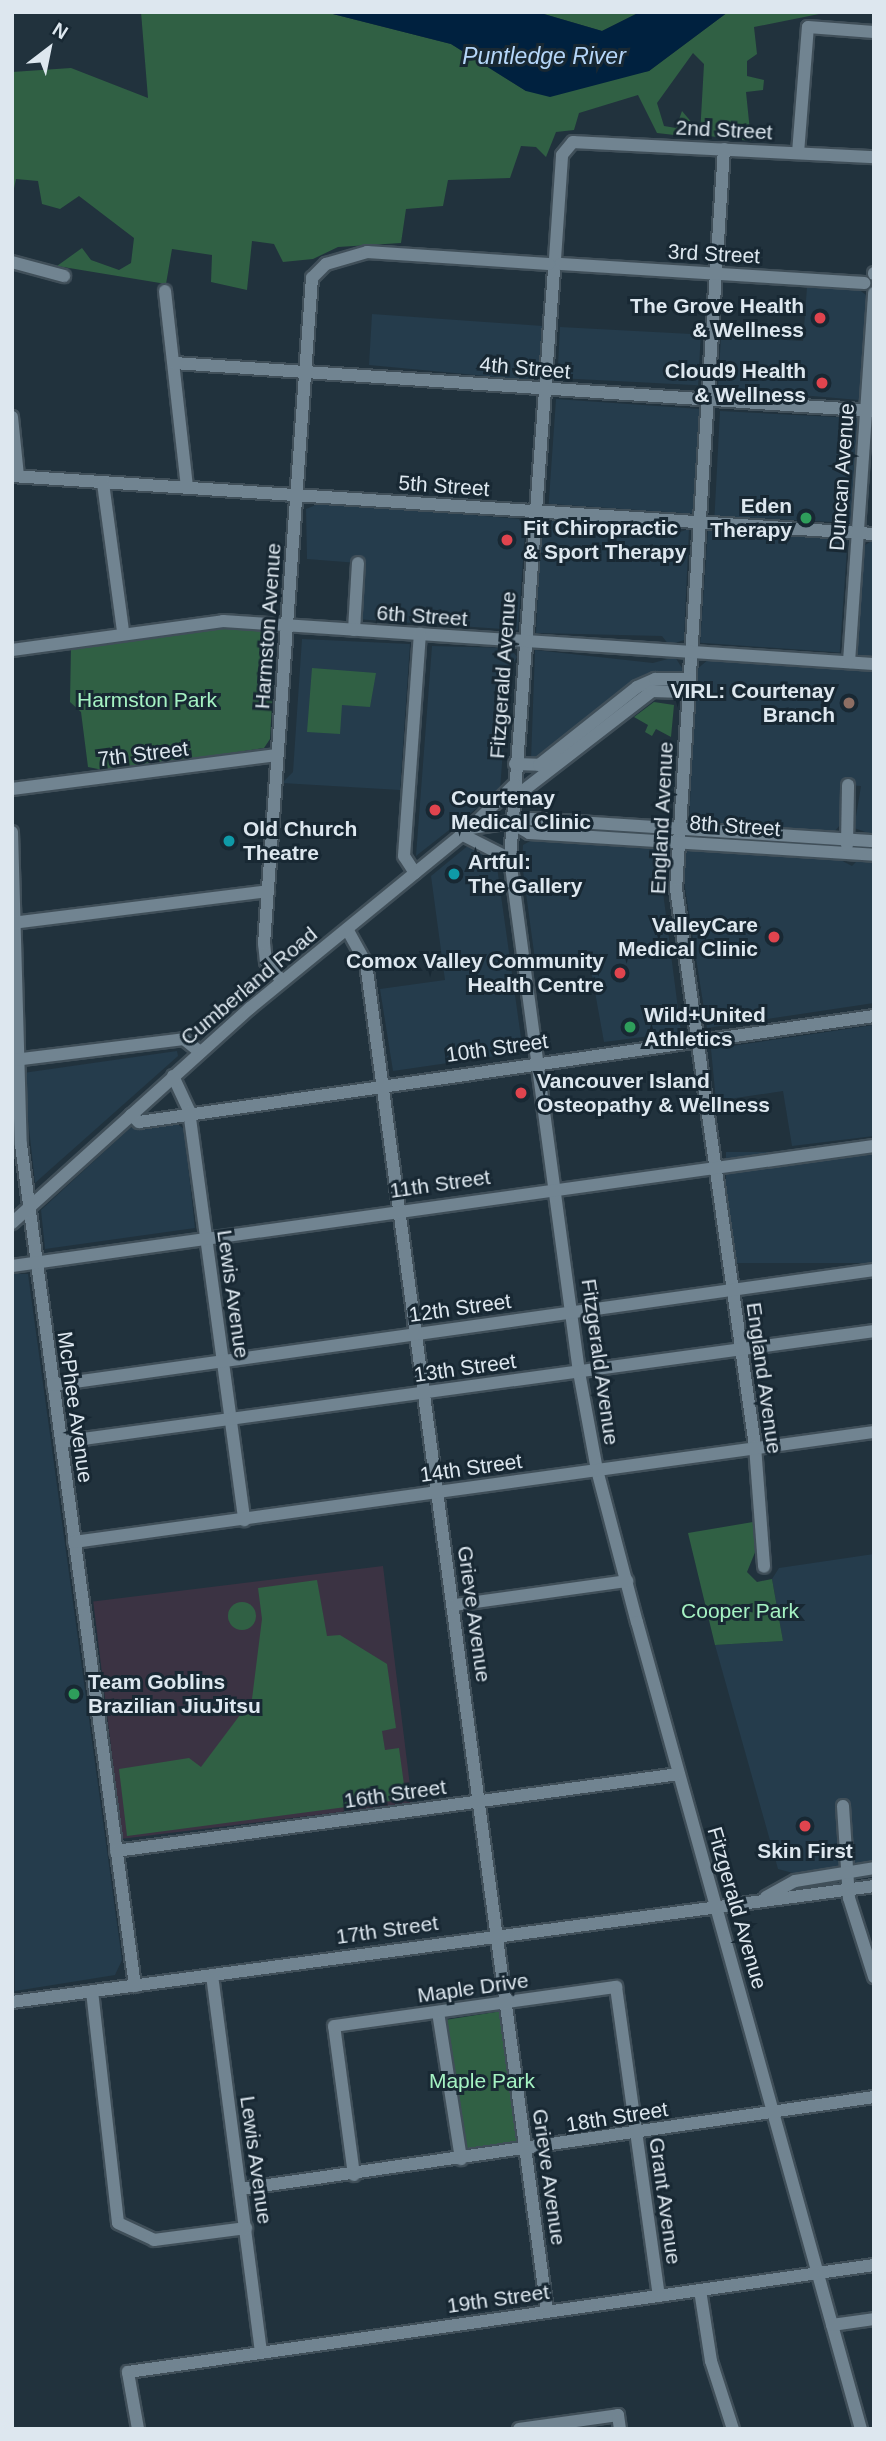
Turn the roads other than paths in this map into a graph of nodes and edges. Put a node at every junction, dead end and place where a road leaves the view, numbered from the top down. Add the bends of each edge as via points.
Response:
1 (874, 32) edge
2 (573, 142) joint
3 (724, 149) junction
4 (798, 153) junction
5 (874, 157) edge
6 (12, 262) edge
7 (555, 264) junction
8 (317, 269) joint
9 (716, 273) junction
10 (64, 276) dead end
11 (872, 282) edge
12 (165, 290) dead end
13 (174, 363) junction
14 (305, 370) junction
15 (545, 390) junction
16 (708, 401) junction
17 (871, 411) edge
18 (12, 417) edge
19 (15, 476) edge
20 (103, 483) junction
21 (187, 488) junction
22 (297, 495) junction
23 (533, 511) junction
24 (699, 522) junction
25 (857, 533) junction
26 (874, 534) edge
27 (358, 563) dead end
28 (289, 625) junction
29 (354, 630) junction
30 (122, 631) junction
31 (420, 634) junction
32 (524, 642) junction
33 (12, 650) edge
34 (691, 652) junction
35 (849, 662) junction
36 (874, 664) edge
37 (689, 686) junction
38 (277, 755) junction
39 (515, 764) junction
40 (848, 785) dead end
41 (12, 789) edge
42 (515, 790) junction
43 (512, 823) junction
44 (466, 831) junction
45 (12, 832) edge
46 (678, 836) junction
47 (874, 841) edge
48 (847, 845) junction
49 (874, 855) edge
50 (510, 859) junction
51 (415, 873) junction
52 (268, 891) junction
53 (14, 923) edge
54 (347, 929) junction
55 (282, 981) junction
56 (874, 1016) edge
57 (698, 1041) junction
58 (200, 1052) junction
59 (14, 1060) edge
60 (537, 1061) junction
61 (173, 1076) junction
62 (382, 1083) junction
63 (189, 1111) junction
64 (131, 1115) junction
65 (874, 1146) edge
66 (716, 1167) junction
67 (556, 1188) junction
68 (29, 1207) junction
69 (399, 1209) junction
70 (12, 1223) edge
71 (206, 1236) junction
72 (36, 1262) junction
73 (12, 1266) edge
74 (874, 1270) edge
75 (731, 1289) junction
76 (573, 1311) junction
77 (874, 1331) edge
78 (416, 1334) junction
79 (741, 1350) junction
80 (223, 1361) junction
81 (579, 1372) junction
82 (53, 1385) junction
83 (424, 1394) junction
84 (231, 1420) junction
85 (874, 1432) edge
86 (61, 1442) junction
87 (755, 1446) junction
88 (597, 1470) junction
89 (438, 1492) junction
90 (244, 1520) junction
91 (74, 1542) junction
92 (764, 1567) dead end
93 (627, 1581) junction
94 (454, 1605) junction
95 (679, 1774) junction
96 (481, 1802) junction
97 (843, 1806) dead end
98 (116, 1852) junction
99 (874, 1868) edge
100 (847, 1872) junction
101 (872, 1887) edge
102 (848, 1890) junction
103 (766, 1897) junction
104 (717, 1903) junction
105 (857, 1915) junction
106 (497, 1934) junction
107 (212, 1975) junction
108 (874, 1977) edge
109 (135, 1986) junction
110 (616, 1987) joint
111 (92, 1991) junction
112 (12, 2003) edge
113 (506, 2003) junction
114 (438, 2012) junction
115 (874, 2097) edge
116 (773, 2112) junction
117 (636, 2133) junction
118 (526, 2150) junction
119 (461, 2159) junction
120 (354, 2175) junction
121 (241, 2189) junction
122 (246, 2228) junction
123 (874, 2265) edge
124 (818, 2273) junction
125 (700, 2290) junction
126 (659, 2296) junction
127 (547, 2311) junction
128 (874, 2319) edge
129 (832, 2325) junction
130 (261, 2351) junction
131 (138, 2429) edge
132 (519, 2429) edge
133 (620, 2429) edge
134 (733, 2429) edge
135 (861, 2429) edge

1 - 4 street via 807,27
2 - 3 street, 2nd Street
2 - 7 street, Fitzgerald Avenue via 562,155
3 - 4 street, 2nd Street
3 - 9 street, England Avenue
4 - 5 street, 2nd Street
6 - 10 street
7 - 8 street, 3rd Street via 367,252
7 - 9 street, 3rd Street
7 - 15 street, Fitzgerald Avenue
8 - 14 street, Harmston Avenue
9 - 11 street, 3rd Street
9 - 16 street, England Avenue
11 - 17 street, Duncan Avenue
12 - 13 street
13 - 14 street, 4th Street
13 - 21 street
14 - 15 street, 4th Street
14 - 22 street, Harmston Avenue
15 - 16 street, 4th Street
15 - 23 street, Fitzgerald Avenue
16 - 17 street, 4th Street
16 - 24 street, England Avenue
17 - 25 street, Duncan Avenue
18 - 19 street
19 - 20 street, 5th Street
20 - 21 street, 5th Street
20 - 30 street
21 - 22 street, 5th Street
22 - 23 street, 5th Street
22 - 28 street, Harmston Avenue
23 - 24 street, 5th Street
23 - 32 street, Fitzgerald Avenue
24 - 25 street, 5th Street
24 - 34 street, England Avenue
25 - 26 street, 5th Street
25 - 35 street, Duncan Avenue
27 - 29 street
28 - 29 street, 6th Street
28 - 30 street, 6th Street via 223,621
28 - 38 street, Harmston Avenue
29 - 31 street, 6th Street
30 - 33 street, 6th Street
31 - 32 street, 6th Street
31 - 51 street via 404,856
32 - 34 street, 6th Street
32 - 39 street, Fitzgerald Avenue
34 - 35 street, 6th Street
34 - 37 street, England Avenue
35 - 36 street, 6th Street
37 - 39 street via 655,679 637,687 539,765
37 - 42 street, Cumberland Road via 652,691
37 - 46 street, England Avenue
38 - 41 street, 7th Street
38 - 52 street, Harmston Avenue
39 - 42 street, Fitzgerald Avenue
40 - 48 street
42 - 43 street, Fitzgerald Avenue
42 - 44 street, Cumberland Road
43 - 44 street, 8th Street
43 - 46 street, 8th Street via 529,833
43 - 50 street, Fitzgerald Avenue
44 - 50 street
44 - 51 street, Cumberland Road
45 - 53 street, McPhee Avenue
46 - 48 street, 8th Street
46 - 57 street, England Avenue via 676,889
47 - 48 street, 8th Street
48 - 49 street, 8th Street
50 - 60 street, Fitzgerald Avenue
51 - 54 street, Cumberland Road
52 - 53 street
52 - 55 street, Harmston Avenue via 264,952
53 - 59 street, McPhee Avenue
54 - 55 street, Cumberland Road
54 - 62 street, Grieve Avenue via 365,955
55 - 58 street, Cumberland Road
56 - 57 street, 10th Street
57 - 60 street, 10th Street
57 - 66 street, England Avenue
58 - 59 street via 184,1039
58 - 61 street, Cumberland Road
59 - 68 street, McPhee Avenue
60 - 62 street, 10th Street
60 - 67 street, Fitzgerald Avenue
61 - 63 street, Lewis Avenue
61 - 64 street, Cumberland Road
62 - 63 street, 10th Street
62 - 69 street, Grieve Avenue
63 - 64 street, 10th Street via 139,1122
63 - 71 street, Lewis Avenue
64 - 68 street, Cumberland Road
65 - 66 street, 11th Street
66 - 67 street, 11th Street
66 - 75 street, England Avenue
67 - 69 street, 11th Street
67 - 76 street, Fitzgerald Avenue
68 - 70 street, Cumberland Road
68 - 72 street, McPhee Avenue
69 - 71 street, 11th Street
69 - 78 street, Grieve Avenue
71 - 72 street, 11th Street
71 - 80 street, Lewis Avenue
72 - 73 street, 11th Street
72 - 82 street, McPhee Avenue
74 - 75 street, 12th Street
75 - 76 street, 12th Street
75 - 79 street, England Avenue
76 - 78 street, 12th Street
76 - 81 street, Fitzgerald Avenue
77 - 79 street, 13th Street
78 - 80 street, 12th Street
78 - 83 street, Grieve Avenue
79 - 81 street, 13th Street
79 - 87 street, England Avenue
80 - 82 street, 12th Street
80 - 84 street, Lewis Avenue
81 - 83 street, 13th Street
81 - 88 street, Fitzgerald Avenue
82 - 86 street, McPhee Avenue
83 - 84 street, 13th Street
83 - 89 street, Grieve Avenue
84 - 86 street, 13th Street
84 - 90 street, Lewis Avenue
85 - 87 street, 14th Street
86 - 91 street, McPhee Avenue
87 - 88 street, 14th Street
87 - 92 street, England Avenue
88 - 89 street, 14th Street
88 - 93 street, Fitzgerald Avenue
89 - 90 street, 14th Street
89 - 94 street, Grieve Avenue
90 - 91 street, 14th Street
91 - 98 street, McPhee Avenue
93 - 94 street
93 - 95 street, Fitzgerald Avenue
94 - 96 street, Grieve Avenue
95 - 96 street, 16th Street
95 - 104 street, Fitzgerald Avenue
96 - 98 street, 16th Street
96 - 106 street, Grieve Avenue
97 - 100 street
98 - 109 street, McPhee Avenue
99 - 100 street, 17th Street
100 - 102 street
100 - 103 street, 17th Street via 795,1881
101 - 102 street, 17th Street
101 - 105 street
102 - 103 street, 17th Street
102 - 105 street
103 - 104 street, 17th Street
104 - 106 street, 17th Street
104 - 116 street, Fitzgerald Avenue
105 - 108 street
106 - 107 street, 17th Street
106 - 113 street, Grieve Avenue
107 - 109 street, 17th Street
107 - 121 street, Lewis Avenue
109 - 111 street, 17th Street
110 - 113 street, Maple Drive
110 - 117 street, Grant Avenue
111 - 112 street, 17th Street
111 - 122 street via 118,2223 131,2234 154,2240
113 - 114 street, Maple Drive
113 - 118 street, Grieve Avenue
114 - 119 street
114 - 120 street, Maple Drive via 334,2026
115 - 116 street, 18th Street
116 - 117 street, 18th Street
116 - 124 street, Fitzgerald Avenue
117 - 118 street, 18th Street
117 - 126 street, Grant Avenue
118 - 119 street, 18th Street
118 - 127 street, Grieve Avenue
119 - 120 street, 18th Street
120 - 121 street, 18th Street
121 - 122 street, Lewis Avenue
122 - 130 street, Lewis Avenue
123 - 124 street, 19th Street
124 - 125 street, 19th Street
124 - 129 street, Fitzgerald Avenue
125 - 126 street, 19th Street
125 - 134 street via 710,2361
126 - 127 street, 19th Street
127 - 130 street, 19th Street
128 - 129 street
129 - 135 street, Fitzgerald Avenue
130 - 131 street, 19th Street via 128,2372
132 - 133 street via 618,2415

